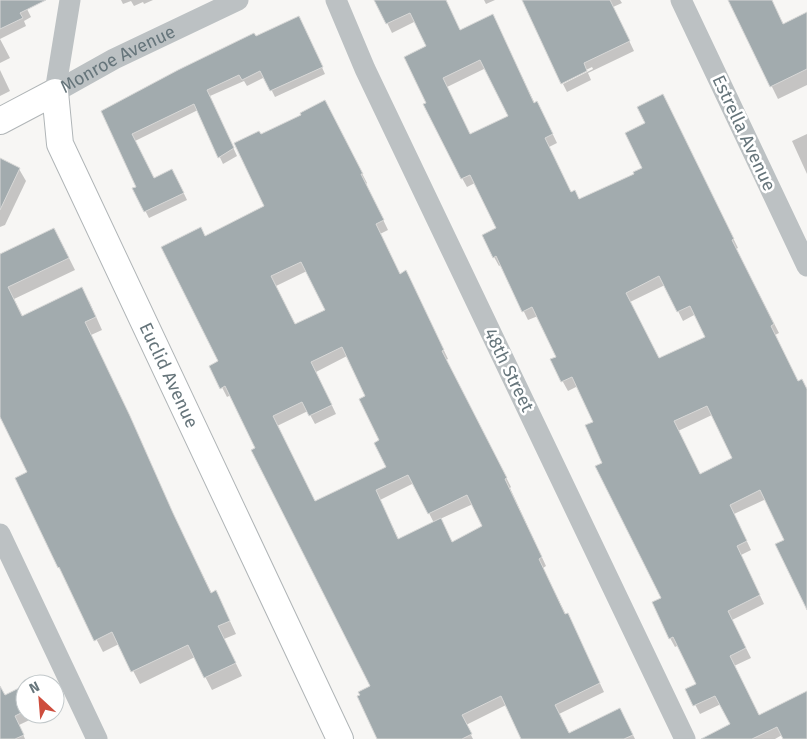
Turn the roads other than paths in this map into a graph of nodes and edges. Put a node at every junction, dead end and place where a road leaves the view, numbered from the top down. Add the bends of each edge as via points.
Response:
1 (70, 0) edge
2 (238, 0) edge
3 (336, 0) edge
4 (681, 0) edge
5 (55, 92) junction
6 (0, 121) edge
7 (807, 266) edge
8 (0, 534) edge
9 (97, 739) edge
10 (340, 739) edge
11 (685, 739) edge

1 - 5 street, Euclid Avenue
2 - 5 street, Monroe Avenue
3 - 11 street, 48th Street via 365,69
4 - 7 street, Estrella Avenue
5 - 6 main road, Monroe Avenue
5 - 10 main road, Euclid Avenue via 60,144
8 - 9 street

